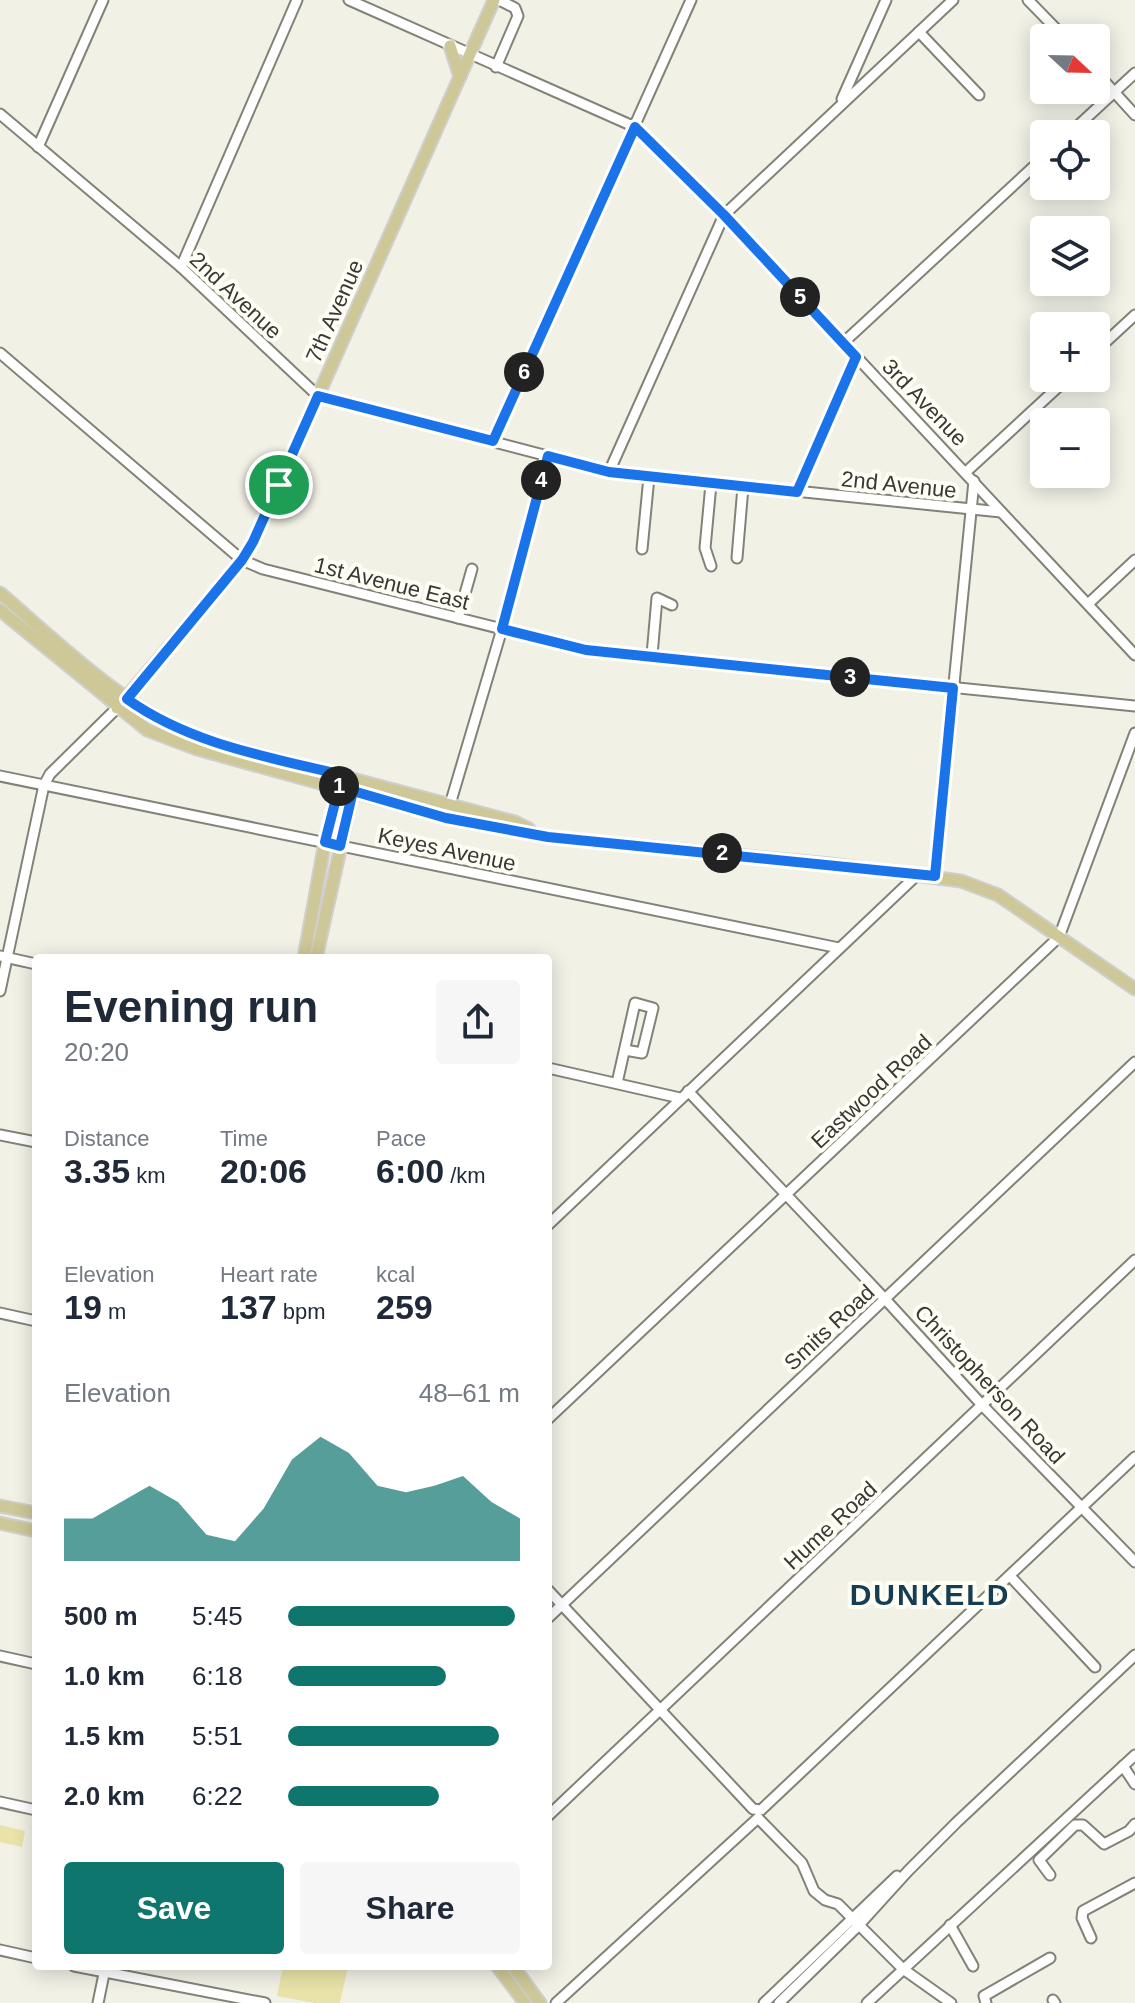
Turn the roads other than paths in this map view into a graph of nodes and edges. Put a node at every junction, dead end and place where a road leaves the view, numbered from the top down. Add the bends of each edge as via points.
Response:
1 (103, 0) edge
2 (297, 0) edge
3 (349, 0) edge
4 (497, 0) edge
5 (691, 0) edge
6 (886, 0) edge
7 (953, 0) edge
8 (1028, 0) edge
9 (1051, 24) edge
10 (919, 32) junction
11 (450, 46) junction
12 (470, 55) junction
13 (496, 67) junction
14 (1135, 73) edge
15 (460, 77) junction
16 (1110, 88) edge
17 (1114, 92) junction
18 (979, 95) dead end
19 (840, 105) junction
20 (0, 114) edge
21 (1135, 115) edge
22 (1084, 120) edge
23 (635, 127) junction
24 (38, 147) junction
25 (1030, 170) edge
26 (724, 215) junction
27 (181, 267) junction
28 (1135, 315) edge
29 (1110, 338) edge
30 (843, 343) junction
31 (0, 353) edge
32 (856, 357) junction
33 (1053, 392) edge
34 (318, 396) junction
35 (493, 441) junction
36 (548, 456) junction
37 (609, 472) junction
38 (966, 472) junction
39 (649, 477) junction
40 (974, 481) junction
41 (711, 484) junction
42 (743, 487) junction
43 (797, 492) junction
44 (970, 509) junction
45 (1001, 512) junction
46 (642, 549) dead end
47 (737, 558) dead end
48 (242, 560) junction
49 (1135, 560) edge
50 (711, 566) dead end
51 (472, 569) dead end
52 (0, 593) edge
53 (1088, 604) junction
54 (672, 605) dead end
55 (0, 610) edge
56 (458, 618) junction
57 (502, 629) junction
58 (652, 655) junction
59 (1135, 655) edge
60 (953, 688) junction
61 (127, 699) junction
62 (1135, 706) edge
63 (117, 708) junction
64 (1135, 733) edge
65 (0, 776) edge
66 (340, 781) junction
67 (44, 785) junction
68 (354, 785) junction
69 (448, 812) junction
70 (325, 842) junction
71 (340, 846) junction
72 (918, 874) junction
73 (935, 876) junction
74 (1059, 937) junction
75 (839, 948) junction
76 (305, 954) edge
77 (317, 954) edge
78 (3, 957) edge
79 (32, 963) edge
80 (1135, 989) edge
81 (0, 991) edge
82 (625, 1050) junction
83 (1135, 1062) edge
84 (552, 1069) edge
85 (617, 1083) junction
86 (684, 1095) junction
87 (0, 1135) edge
88 (32, 1141) edge
89 (787, 1194) junction
90 (552, 1221) edge
91 (1135, 1260) edge
92 (885, 1299) junction
93 (0, 1313) edge
94 (32, 1320) edge
95 (982, 1405) junction
96 (552, 1415) edge
97 (1135, 1457) edge
98 (0, 1506) edge
99 (1083, 1507) junction
100 (32, 1512) edge
101 (0, 1523) edge
102 (32, 1530) edge
103 (1135, 1562) edge
104 (1010, 1576) junction
105 (552, 1594) edge
106 (562, 1605) junction
107 (552, 1614) edge
108 (1135, 1655) edge
109 (0, 1656) edge
110 (32, 1663) edge
111 (1095, 1667) dead end
112 (658, 1711) junction
113 (1135, 1755) edge
114 (1123, 1766) junction
115 (1135, 1784) edge
116 (0, 1802) edge
117 (32, 1809) edge
118 (552, 1812) edge
119 (758, 1814) junction
120 (1133, 1829) edge
121 (1050, 1875) dead end
122 (1135, 1883) edge
123 (856, 1922) junction
124 (950, 1925) junction
125 (1091, 1938) dead end
126 (0, 1950) edge
127 (32, 1957) edge
128 (1050, 1958) dead end
129 (973, 1966) dead end
130 (903, 1969) junction
131 (105, 1970) edge
132 (110, 1970) edge
133 (500, 1970) edge
134 (516, 1970) edge
135 (98, 2003) edge
136 (265, 2003) edge
137 (525, 2003) edge
138 (540, 2003) edge
139 (556, 2003) edge
140 (764, 2003) edge
141 (779, 2003) edge
142 (867, 2003) edge
143 (951, 2003) edge
144 (986, 2003) edge

1 - 24 street
2 - 27 street
3 - 11 street, 3rd Avenue
4 - 12 main road, 7th Avenue
4 - 13 street via 515,8 518,16
5 - 23 street
6 - 19 street
7 - 10 street
8 - 9 street
10 - 18 street
10 - 19 street
11 - 12 street, 3rd Avenue
11 - 15 main road
12 - 13 street, 3rd Avenue
12 - 15 main road, 7th Avenue
13 - 23 street, 3rd Avenue
14 - 17 street
15 - 34 main road, 7th Avenue
16 - 17 street
17 - 21 street
17 - 22 street
19 - 26 street
20 - 24 street, 2nd Avenue
23 - 26 street, 3rd Avenue
23 - 35 street
24 - 27 street, 2nd Avenue
25 - 30 street
26 - 30 street, 3rd Avenue
26 - 37 street
27 - 34 street, 2nd Avenue
28 - 29 street
30 - 32 street, 3rd Avenue
31 - 48 street, 1st Avenue East
32 - 38 street, 3rd Avenue
32 - 43 street
33 - 38 street
34 - 35 street, 2nd Avenue
34 - 48 main road, 7th Avenue
35 - 36 street, 2nd Avenue
36 - 37 street, 2nd Avenue
36 - 57 street
37 - 39 street, 2nd Avenue
38 - 40 street, 3rd Avenue
39 - 41 street, 2nd Avenue
39 - 46 street
40 - 44 street
40 - 45 street, 3rd Avenue
41 - 42 street, 2nd Avenue
41 - 50 street via 705,548
42 - 43 street, 2nd Avenue
42 - 47 street
43 - 44 street, 2nd Avenue
44 - 45 street, 2nd Avenue
44 - 60 street
45 - 53 street, 3rd Avenue
48 - 56 street, 1st Avenue East
48 - 61 main road, 7th Avenue
49 - 53 street
51 - 56 street
52 - 61 main road
53 - 59 street, 3rd Avenue
54 - 58 street via 657,598
55 - 63 main road
56 - 57 street, 1st Avenue East
57 - 58 street, 1st Avenue East via 586,650
57 - 69 street
58 - 60 street, 1st Avenue East
60 - 62 street, 1st Avenue East
60 - 73 street
61 - 63 main road, 7th Avenue
61 - 66 main road via 201,739
63 - 66 main road via 147,730 182,744
63 - 67 street
64 - 74 street, Eastwood Road
65 - 67 street, Keyes Avenue
66 - 68 main road
66 - 70 main road
67 - 70 street, Keyes Avenue
67 - 78 street
68 - 69 main road
68 - 71 main road
69 - 72 main road via 548,837
70 - 71 street, Keyes Avenue
70 - 76 main road
71 - 75 street, Keyes Avenue
71 - 77 main road
72 - 73 main road
72 - 75 street
73 - 74 main road via 998,895
74 - 80 main road
74 - 89 street, Eastwood Road
75 - 86 street
78 - 79 street
78 - 81 street
82 - 82 street via 642,1053 650,1006 635,1003
82 - 85 street
83 - 92 street, Smits Road
84 - 85 street
85 - 86 street
86 - 89 street, Christopherson Road
86 - 90 street
87 - 88 street
89 - 92 street, Christopherson Road
89 - 96 street, Eastwood Road
91 - 95 street, Hume Road
92 - 95 street, Christopherson Road
92 - 106 street, Smits Road
93 - 94 street
95 - 99 street, Christopherson Road
95 - 112 street, Hume Road
97 - 99 street
98 - 100 main road
99 - 103 street, Christopherson Road
99 - 104 street
101 - 102 main road
104 - 111 street
104 - 119 street
105 - 106 street
106 - 107 street, Smits Road
106 - 112 street
108 - 123 street
109 - 110 street
112 - 118 street, Hume Road
112 - 119 street
113 - 114 street
114 - 115 street
114 - 124 street
116 - 117 street
119 - 123 street via 802,1863 814,1891
119 - 139 street
120 - 121 street via 1104,1844 1083,1825 1075,1825 1039,1860
122 - 125 street via 1083,1911
123 - 130 street
123 - 140 street
123 - 141 street
124 - 129 street
124 - 130 street
126 - 127 street
128 - 144 street via 984,1996
130 - 142 street
130 - 143 street
131 - 135 street
132 - 136 street
133 - 137 main road
134 - 138 main road

